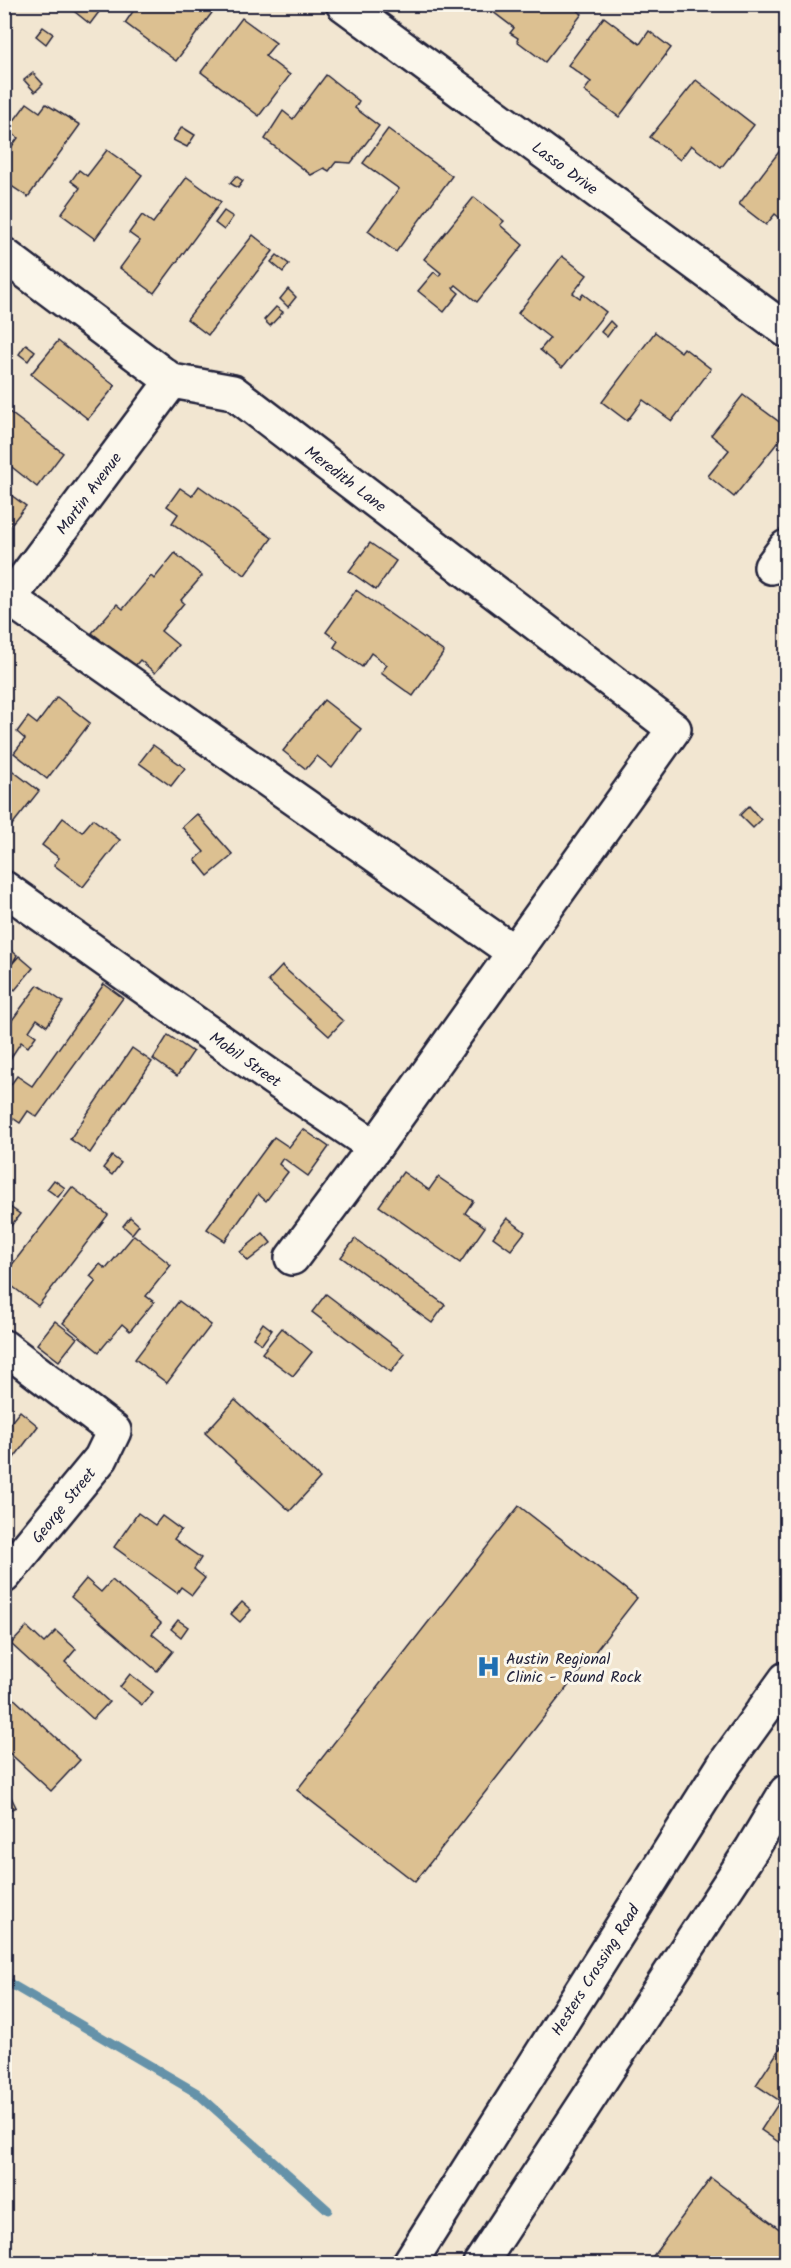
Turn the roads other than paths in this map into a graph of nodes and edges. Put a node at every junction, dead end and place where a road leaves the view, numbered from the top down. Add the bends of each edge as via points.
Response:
1 (343, 4) edge
2 (4, 255) edge
3 (786, 330) edge
4 (172, 381) junction
5 (7, 602) edge
6 (4, 888) edge
7 (515, 953) junction
8 (375, 1147) junction
9 (292, 1258) dead end
10 (4, 1347) edge
11 (4, 1576) edge
12 (786, 1679) edge
13 (786, 1792) edge
14 (409, 2264) edge
15 (480, 2264) edge

1 - 3 street, Lasso Drive
2 - 4 street, Meredith Lane
4 - 5 street, Martin Avenue
4 - 7 street, Meredith Lane via 233,392 674,729
5 - 7 street
6 - 8 street, Mobil Street
7 - 8 street
8 - 9 street
10 - 11 street, George Street via 114,1431 101,1458
12 - 14 street, Hesters Crossing Road via 724,1765
13 - 15 street

